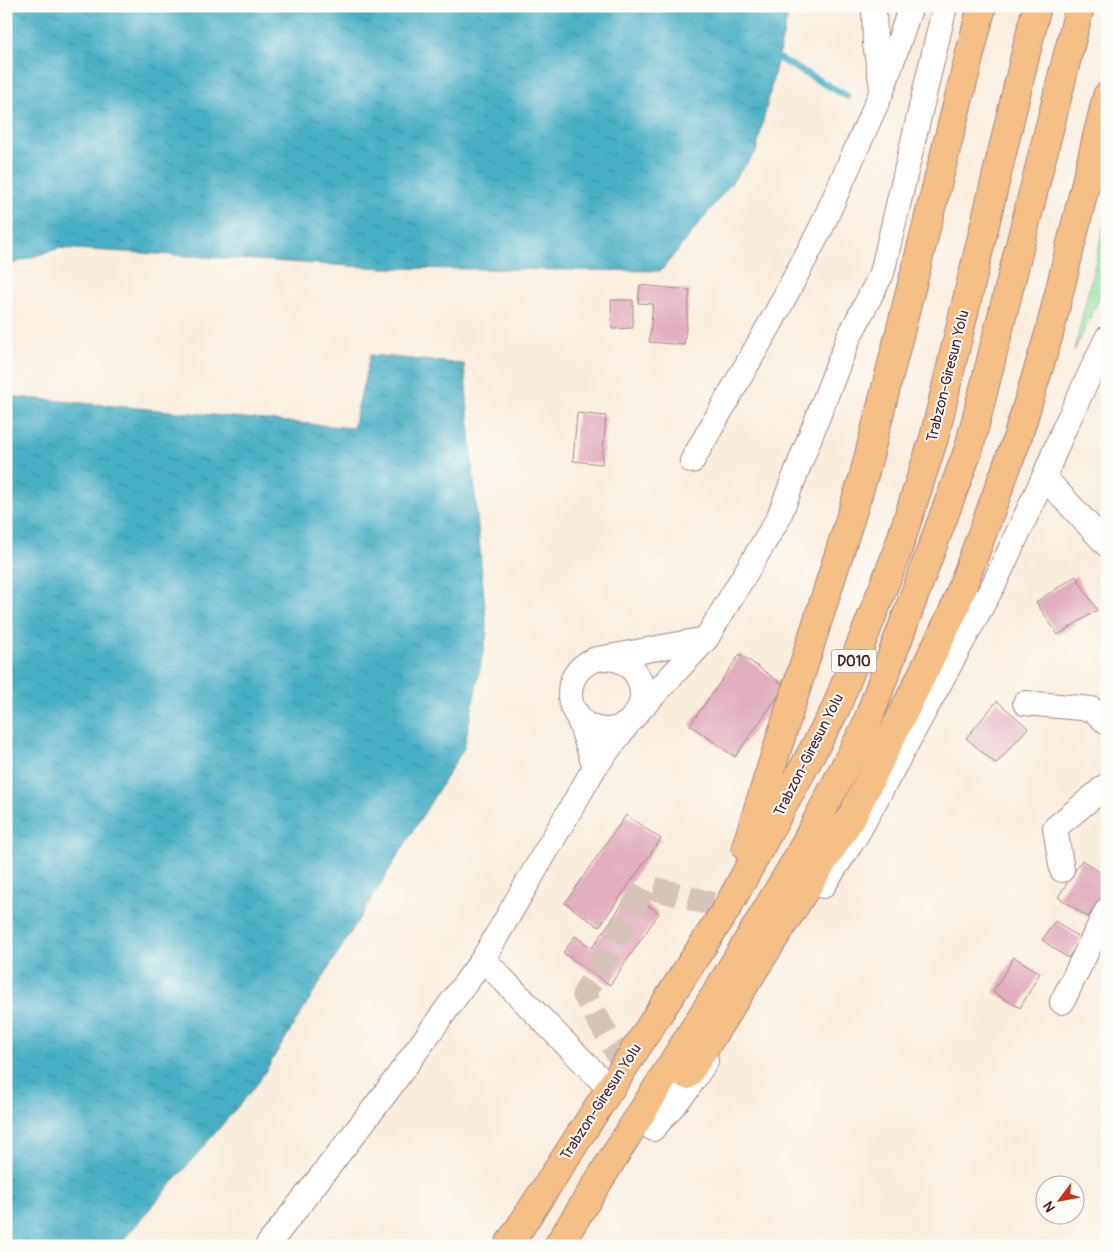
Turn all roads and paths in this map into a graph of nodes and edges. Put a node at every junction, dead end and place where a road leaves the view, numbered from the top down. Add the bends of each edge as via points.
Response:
1 (911, 6) edge
2 (945, 6) edge
3 (982, 6) edge
4 (1037, 6) edge
5 (1080, 6) edge
6 (873, 7) edge
7 (882, 91) junction
8 (1107, 96) edge
9 (1107, 338) edge
10 (692, 461) dead end
11 (1044, 477) junction
12 (1107, 545) edge
13 (706, 639) junction
14 (601, 658) junction
15 (1025, 703) dead end
16 (576, 714) junction
17 (633, 717) junction
18 (1107, 723) edge
19 (595, 767) junction
20 (1107, 785) edge
21 (1062, 870) dead end
22 (727, 908) junction
23 (1107, 910) edge
24 (483, 959) junction
25 (1062, 1002) dead end
26 (609, 1088) junction
27 (653, 1129) junction
28 (266, 1246) edge
29 (508, 1246) edge
30 (558, 1246) edge
31 (571, 1246) edge

1 - 6 street via 896,15 880,13
1 - 7 street
2 - 13 street via 882,273 849,337 778,520
3 - 22 highway via 864,475
4 - 22 highway, Trabzon-Giresun Yolu / D010 via 934,438 896,555 835,710
5 - 30 highway, D010 via 969,448 865,728 796,861
6 - 7 street
7 - 10 street via 821,228
8 - 27 highway via 1049,334 1016,442 953,612 852,816
9 - 11 street
11 - 12 street
11 - 27 street via 996,582 856,836 686,1091
13 - 14 street
13 - 17 street
14 - 16 street via 589,662 573,680 571,703
14 - 17 street via 619,661 635,672 642,690 639,709
15 - 18 street via 1092,709
16 - 17 street via 600,729 618,728
16 - 19 street
17 - 19 street
19 - 24 street
20 - 21 street via 1055,828
22 - 26 highway, Trabzon-Giresun Yolu / D010
23 - 25 street
24 - 26 street
24 - 28 street via 386,1094
26 - 29 highway, Trabzon-Giresun Yolu / D010
27 - 31 highway via 604,1206

